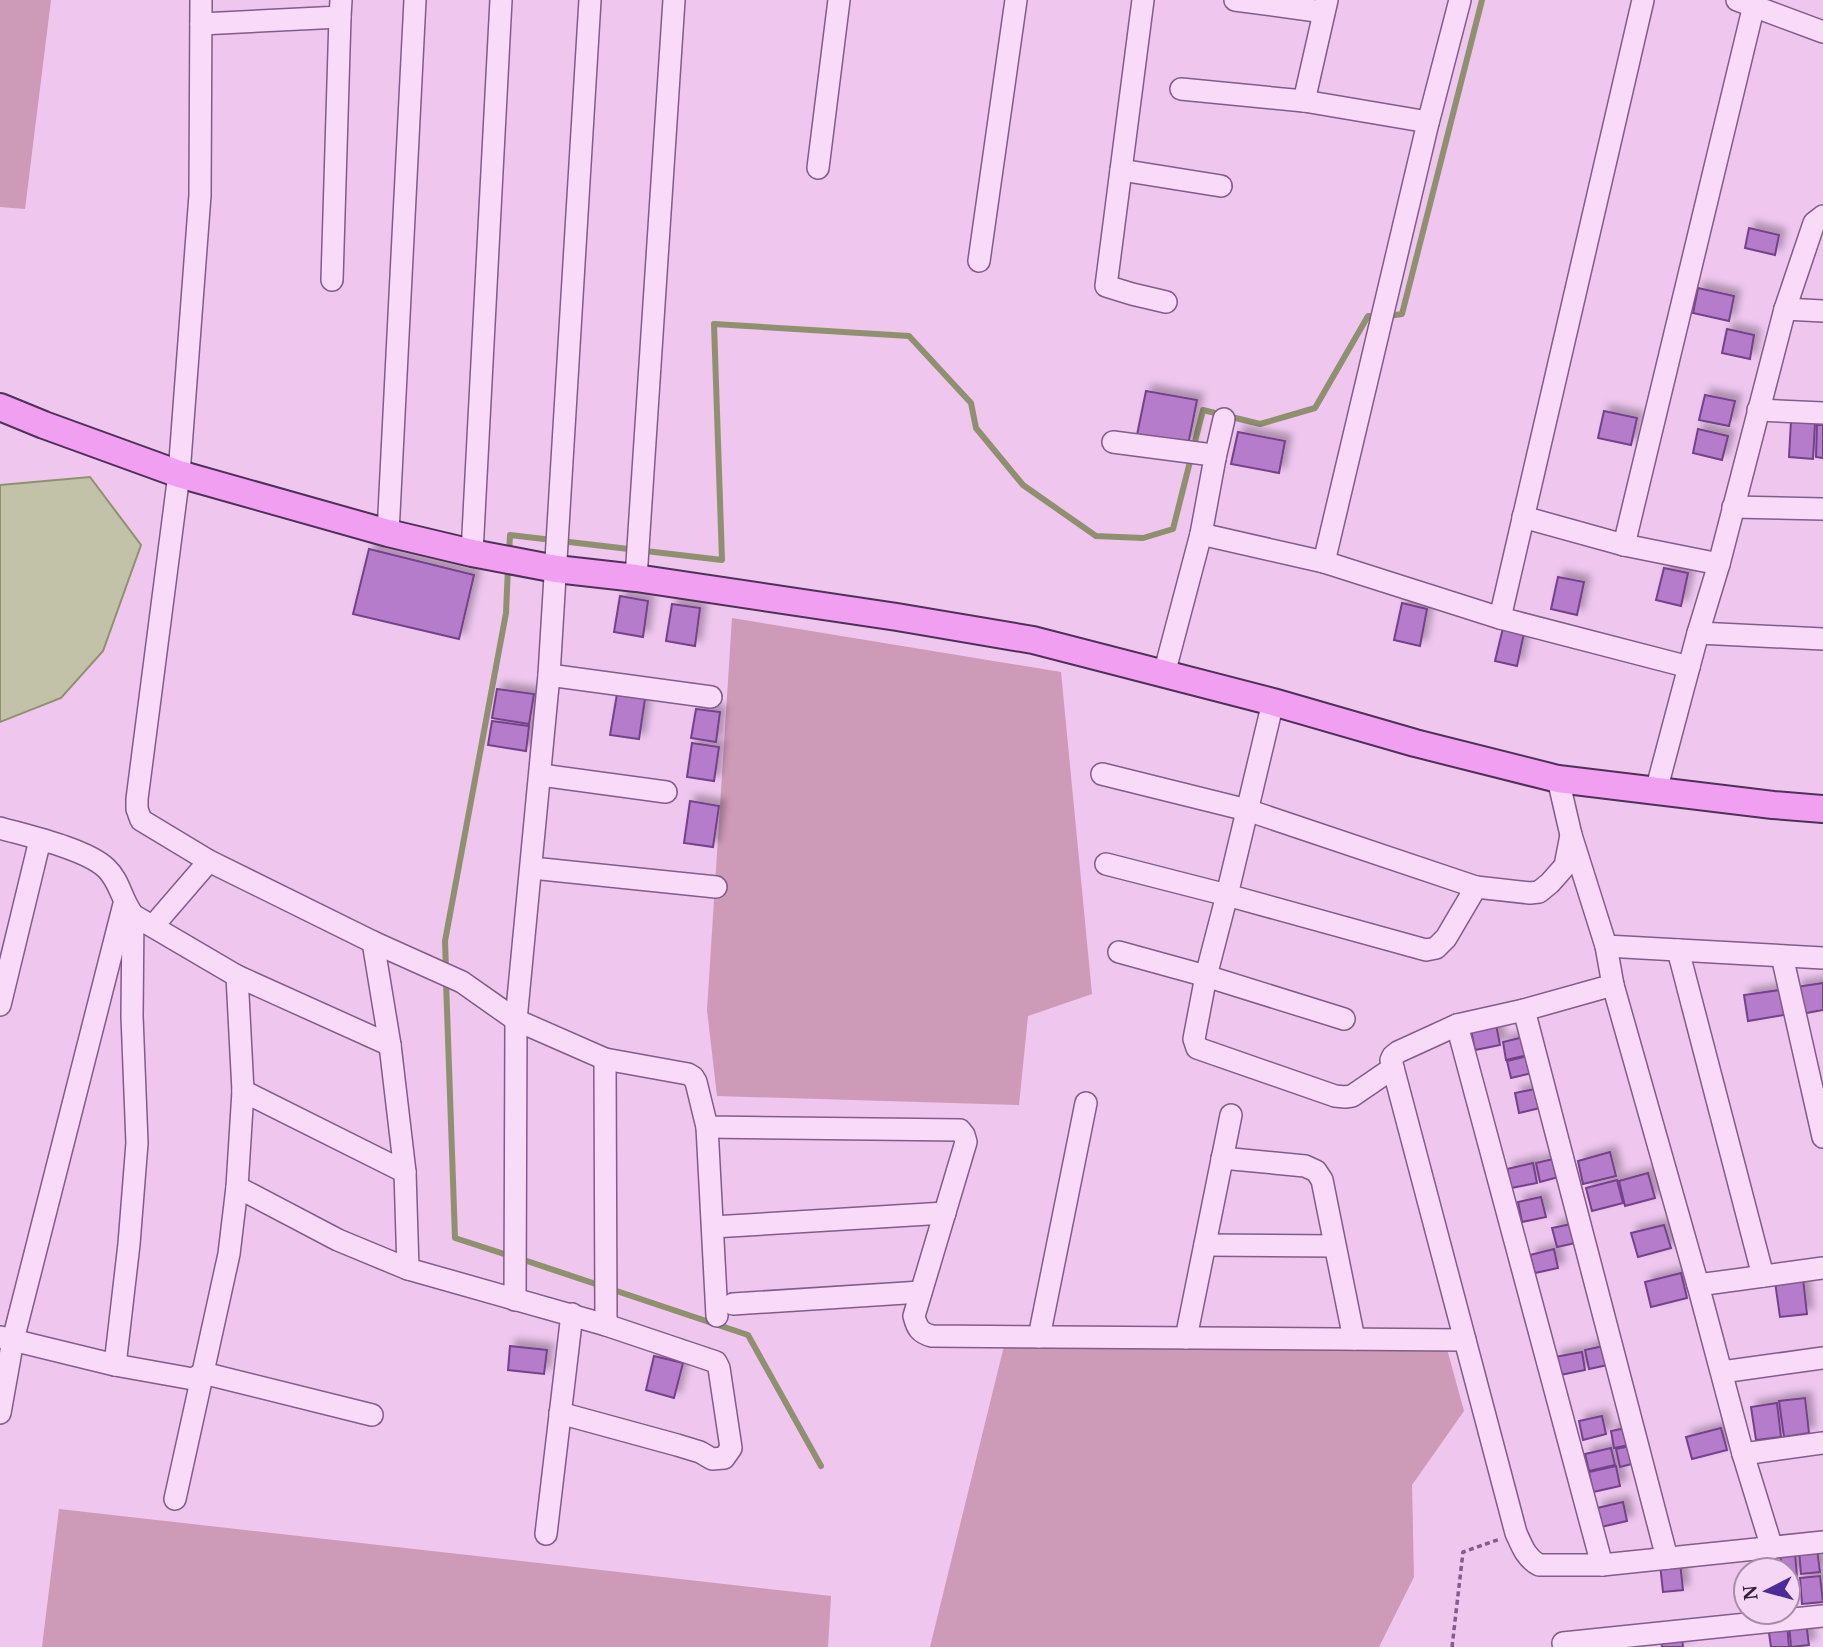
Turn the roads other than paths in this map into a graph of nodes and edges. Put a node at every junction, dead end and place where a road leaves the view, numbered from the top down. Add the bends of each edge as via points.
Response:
1 (201, 0) edge
2 (415, 0) edge
3 (501, 0) edge
4 (590, 0) edge
5 (674, 0) edge
6 (839, 0) edge
7 (1016, 0) edge
8 (1143, 0) edge
9 (1235, 0) edge
10 (1460, 0) edge
11 (1643, 0) edge
12 (1745, 3) edge
13 (1325, 6) edge
14 (340, 9) edge
15 (201, 24) junction
16 (1823, 32) edge
17 (1181, 89) dead end
18 (1304, 101) junction
19 (1428, 122) junction
20 (818, 168) dead end
21 (1121, 170) junction
22 (1221, 186) dead end
23 (1823, 216) edge
24 (979, 261) dead end
25 (332, 280) dead end
26 (1166, 302) dead end
27 (1785, 309) junction
28 (1823, 311) edge
29 (0, 407) edge
30 (1758, 410) junction
31 (1823, 413) edge
32 (1224, 419) dead end
33 (1113, 442) dead end
34 (1210, 456) junction
35 (179, 474) junction
36 (1733, 507) junction
37 (1823, 509) edge
38 (1523, 517) junction
39 (388, 533) junction
40 (1201, 534) junction
41 (1624, 545) junction
42 (492, 557) junction
43 (1324, 562) junction
44 (1719, 564) junction
45 (556, 569) junction
46 (636, 578) junction
47 (1500, 618) junction
48 (1698, 633) junction
49 (1823, 639) edge
50 (1689, 667) junction
51 (1164, 674) junction
52 (549, 675) junction
53 (711, 697) dead end
54 (1273, 702) junction
55 (1102, 774) dead end
56 (541, 775) junction
57 (1558, 779) junction
58 (1656, 791) junction
59 (666, 792) dead end
60 (1823, 809) edge
61 (1247, 810) junction
62 (0, 828) edge
63 (1572, 835) junction
64 (40, 840) junction
65 (209, 861) junction
66 (1106, 864) dead end
67 (532, 867) junction
68 (716, 887) dead end
69 (1476, 887) junction
70 (1227, 895) junction
71 (129, 909) junction
72 (153, 926) junction
73 (383, 946) junction
74 (1605, 946) junction
75 (1678, 950) junction
76 (1119, 951) dead end
77 (1782, 956) junction
78 (1823, 958) edge
79 (237, 976) junction
80 (1206, 976) junction
81 (1613, 985) junction
82 (0, 1005) edge
83 (1524, 1010) junction
84 (1344, 1019) dead end
85 (516, 1020) junction
86 (1457, 1025) junction
87 (390, 1045) junction
88 (605, 1059) junction
89 (1392, 1068) junction
90 (243, 1090) junction
91 (1086, 1103) dead end
92 (1231, 1115) dead end
93 (707, 1127) junction
94 (1823, 1137) edge
95 (1222, 1158) junction
96 (405, 1172) junction
97 (237, 1187) junction
98 (945, 1213) junction
99 (712, 1227) junction
100 (1205, 1245) junction
101 (1335, 1246) junction
102 (1823, 1268) edge
103 (408, 1269) junction
104 (1763, 1276) junction
105 (1698, 1285) junction
106 (921, 1292) junction
107 (515, 1300) junction
108 (572, 1314) junction
109 (606, 1325) junction
110 (1040, 1337) junction
111 (1186, 1338) junction
112 (6, 1339) edge
113 (1354, 1339) junction
114 (1465, 1340) junction
115 (1823, 1358) edge
116 (115, 1365) junction
117 (1722, 1372) junction
118 (203, 1373) junction
119 (0, 1413) edge
120 (560, 1413) junction
121 (372, 1415) dead end
122 (1823, 1443) edge
123 (1743, 1454) junction
124 (175, 1499) dead end
125 (546, 1534) dead end
126 (1823, 1542) edge
127 (1772, 1548) junction
128 (1667, 1558) junction
129 (1602, 1565) junction
130 (1823, 1616) edge
131 (1563, 1643) dead end

1 - 15 street
2 - 39 street
3 - 42 street
4 - 45 street
5 - 46 street
6 - 20 street
7 - 24 street
8 - 21 street
9 - 13 street
10 - 19 street
11 - 38 street
12 - 16 street
12 - 41 street
13 - 18 street
14 - 15 street
14 - 25 street
15 - 35 street via 200,195
17 - 18 street
18 - 19 street
19 - 43 street
21 - 22 street
21 - 26 street via 1106,286
23 - 27 street via 1814,223
27 - 28 street
27 - 30 street
29 - 35 main road
30 - 31 street
30 - 36 street
32 - 34 street
33 - 34 street
34 - 40 street
35 - 39 main road
35 - 65 street via 137,809 141,820
36 - 37 street
36 - 44 street
38 - 41 street
38 - 47 street
39 - 42 main road
40 - 43 street
40 - 51 street
41 - 44 street
42 - 45 main road
43 - 47 street
44 - 48 street
45 - 46 main road
45 - 52 street
46 - 51 main road via 1033,640
47 - 50 street
48 - 49 street
48 - 50 street
50 - 58 street
51 - 54 main road
52 - 53 street
52 - 56 street
54 - 57 main road
54 - 61 street
55 - 61 street
56 - 59 street
56 - 67 street
57 - 58 main road
57 - 63 street
58 - 60 main road
61 - 69 street
61 - 70 street
62 - 64 street
63 - 69 street via 1565,866 1539,892
63 - 74 street
64 - 71 street via 90,857 107,869
64 - 82 street
65 - 72 street
65 - 73 street
66 - 70 street
67 - 68 street
67 - 85 street
69 - 70 street via 1446,938 1426,950
70 - 80 street
71 - 72 street
71 - 112 street
71 - 116 street via 137,1143
72 - 79 street
73 - 85 street via 462,982
73 - 87 street
74 - 75 street
74 - 81 street
75 - 77 street
75 - 104 street
76 - 80 street
77 - 78 street
77 - 94 street
79 - 87 street
79 - 90 street
80 - 84 street
80 - 89 street via 1194,1039 1197,1048 1335,1096 1352,1096
81 - 83 street
81 - 105 street
83 - 86 street
83 - 128 street
85 - 88 street
85 - 107 street
86 - 89 street via 1398,1052 1391,1060
86 - 129 street
87 - 96 street
88 - 93 street via 693,1077
88 - 109 street
89 - 114 street
90 - 96 street
90 - 97 street
91 - 110 street
92 - 95 street
93 - 98 street via 960,1130 966,1142
93 - 99 street
95 - 100 street
95 - 101 street via 1316,1171 1322,1180
96 - 103 street
97 - 103 street via 338,1240
97 - 118 street via 229,1254
98 - 99 street
98 - 106 street
99 - 106 street via 725,1310
100 - 101 street
100 - 111 street
101 - 113 street
102 - 104 street
103 - 107 street
104 - 105 street
105 - 117 street
106 - 110 street via 914,1316 924,1334
107 - 108 street
108 - 109 street
108 - 120 street
109 - 120 street via 716,1362 730,1448 724,1458 712,1459
110 - 111 street
111 - 113 street
112 - 116 street
112 - 119 street
113 - 114 street
114 - 129 street via 1516,1533 1526,1553 1539,1565
115 - 117 street
116 - 118 street via 193,1379
117 - 123 street
118 - 121 street
118 - 124 street
120 - 125 street
122 - 123 street
123 - 127 street
126 - 127 street
127 - 128 street
128 - 129 street
130 - 131 street

